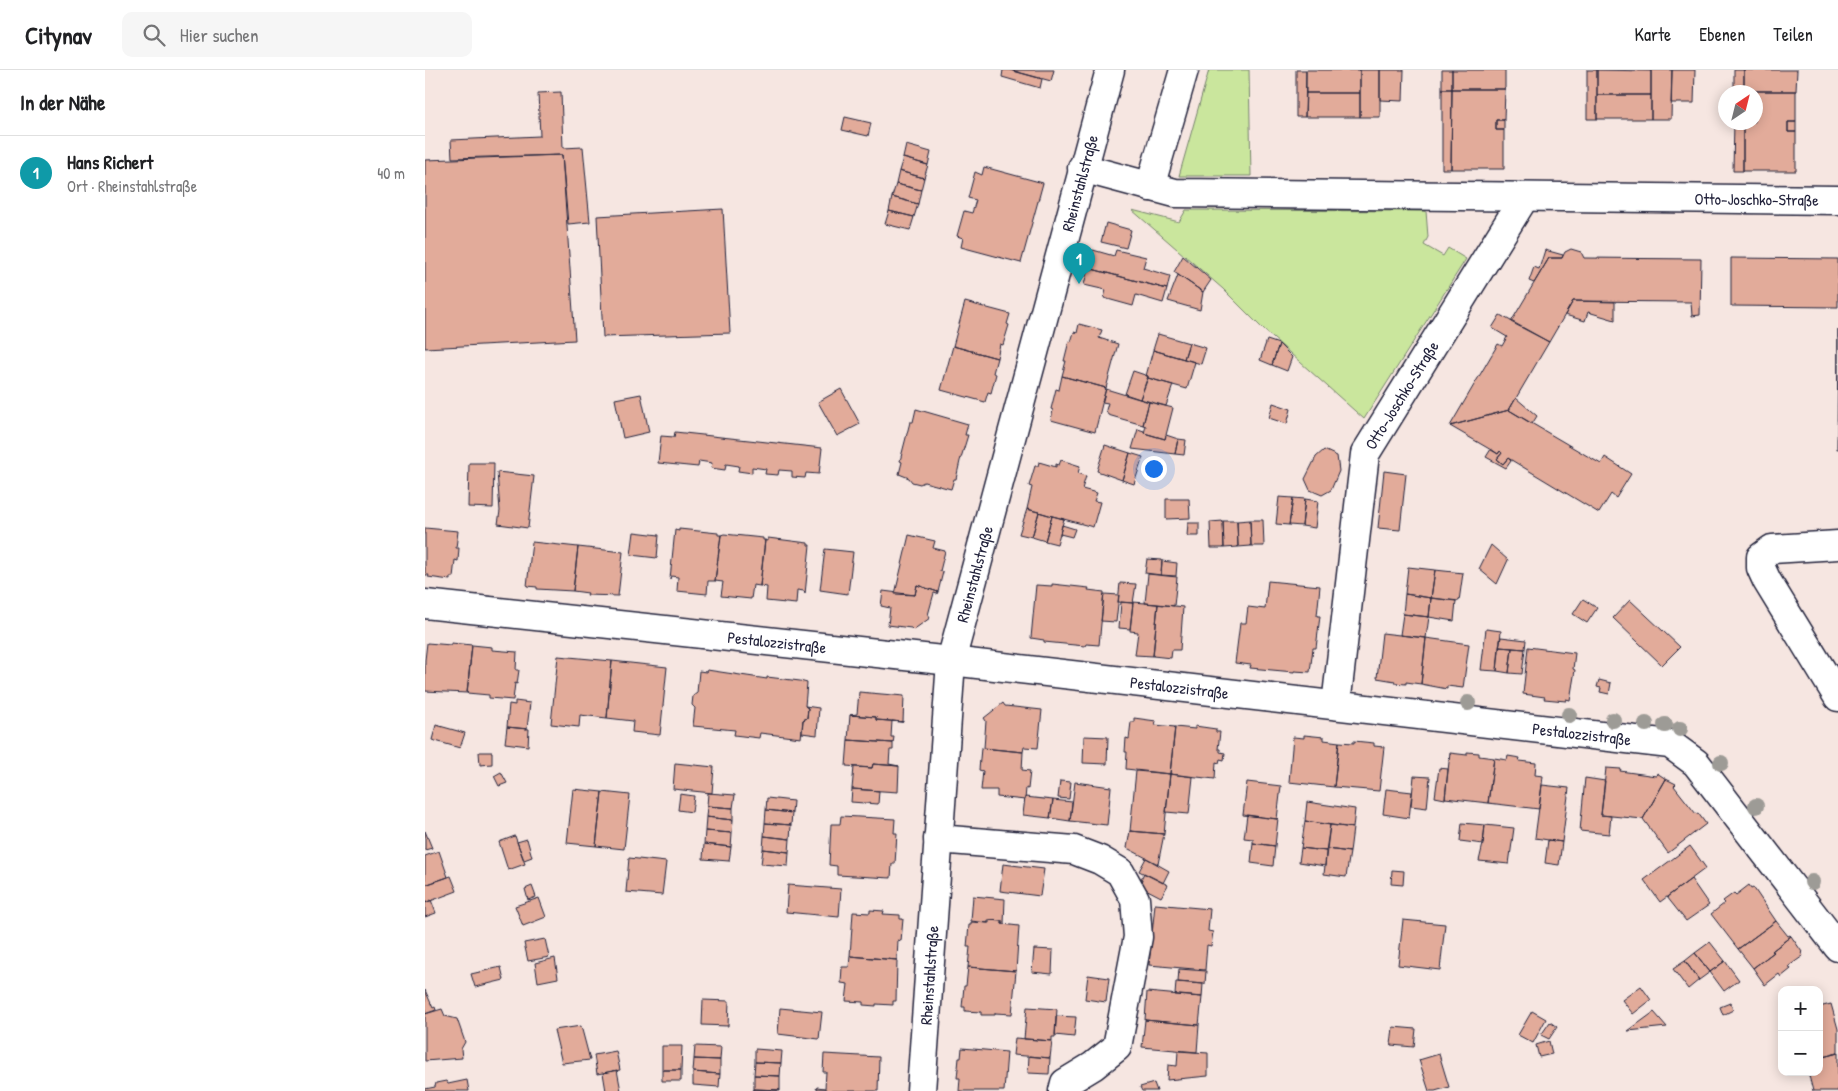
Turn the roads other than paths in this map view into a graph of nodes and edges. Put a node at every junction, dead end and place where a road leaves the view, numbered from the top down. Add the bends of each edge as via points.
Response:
1 (1110, 70) edge
2 (1184, 70) edge
3 (1082, 168) junction
4 (1150, 187) junction
5 (1524, 198) junction
6 (1838, 200) edge
7 (1838, 544) edge
8 (425, 604) edge
9 (951, 661) junction
10 (1838, 698) edge
11 (1336, 705) junction
12 (939, 839) junction
13 (1838, 948) edge
14 (921, 1091) edge
15 (1063, 1091) edge

1 - 3 street, Rheinstahlstraße
2 - 4 street
3 - 4 street, Otto-Joschko-Straße
3 - 9 street, Rheinstahlstraße
4 - 5 street, Otto-Joschko-Straße via 1175,194
5 - 6 street, Otto-Joschko-Straße
5 - 11 street, Otto-Joschko-Straße via 1365,454
7 - 10 street via 1771,549 1761,557 1761,568
8 - 9 street, Pestalozzistraße
9 - 11 street, Pestalozzistraße
9 - 12 street, Rheinstahlstraße
11 - 13 street, Pestalozzistraße via 1670,744 1696,763
12 - 14 street, Rheinstahlstraße
12 - 15 street via 1074,850 1120,872 1135,899 1138,937 1117,1047 1065,1083

